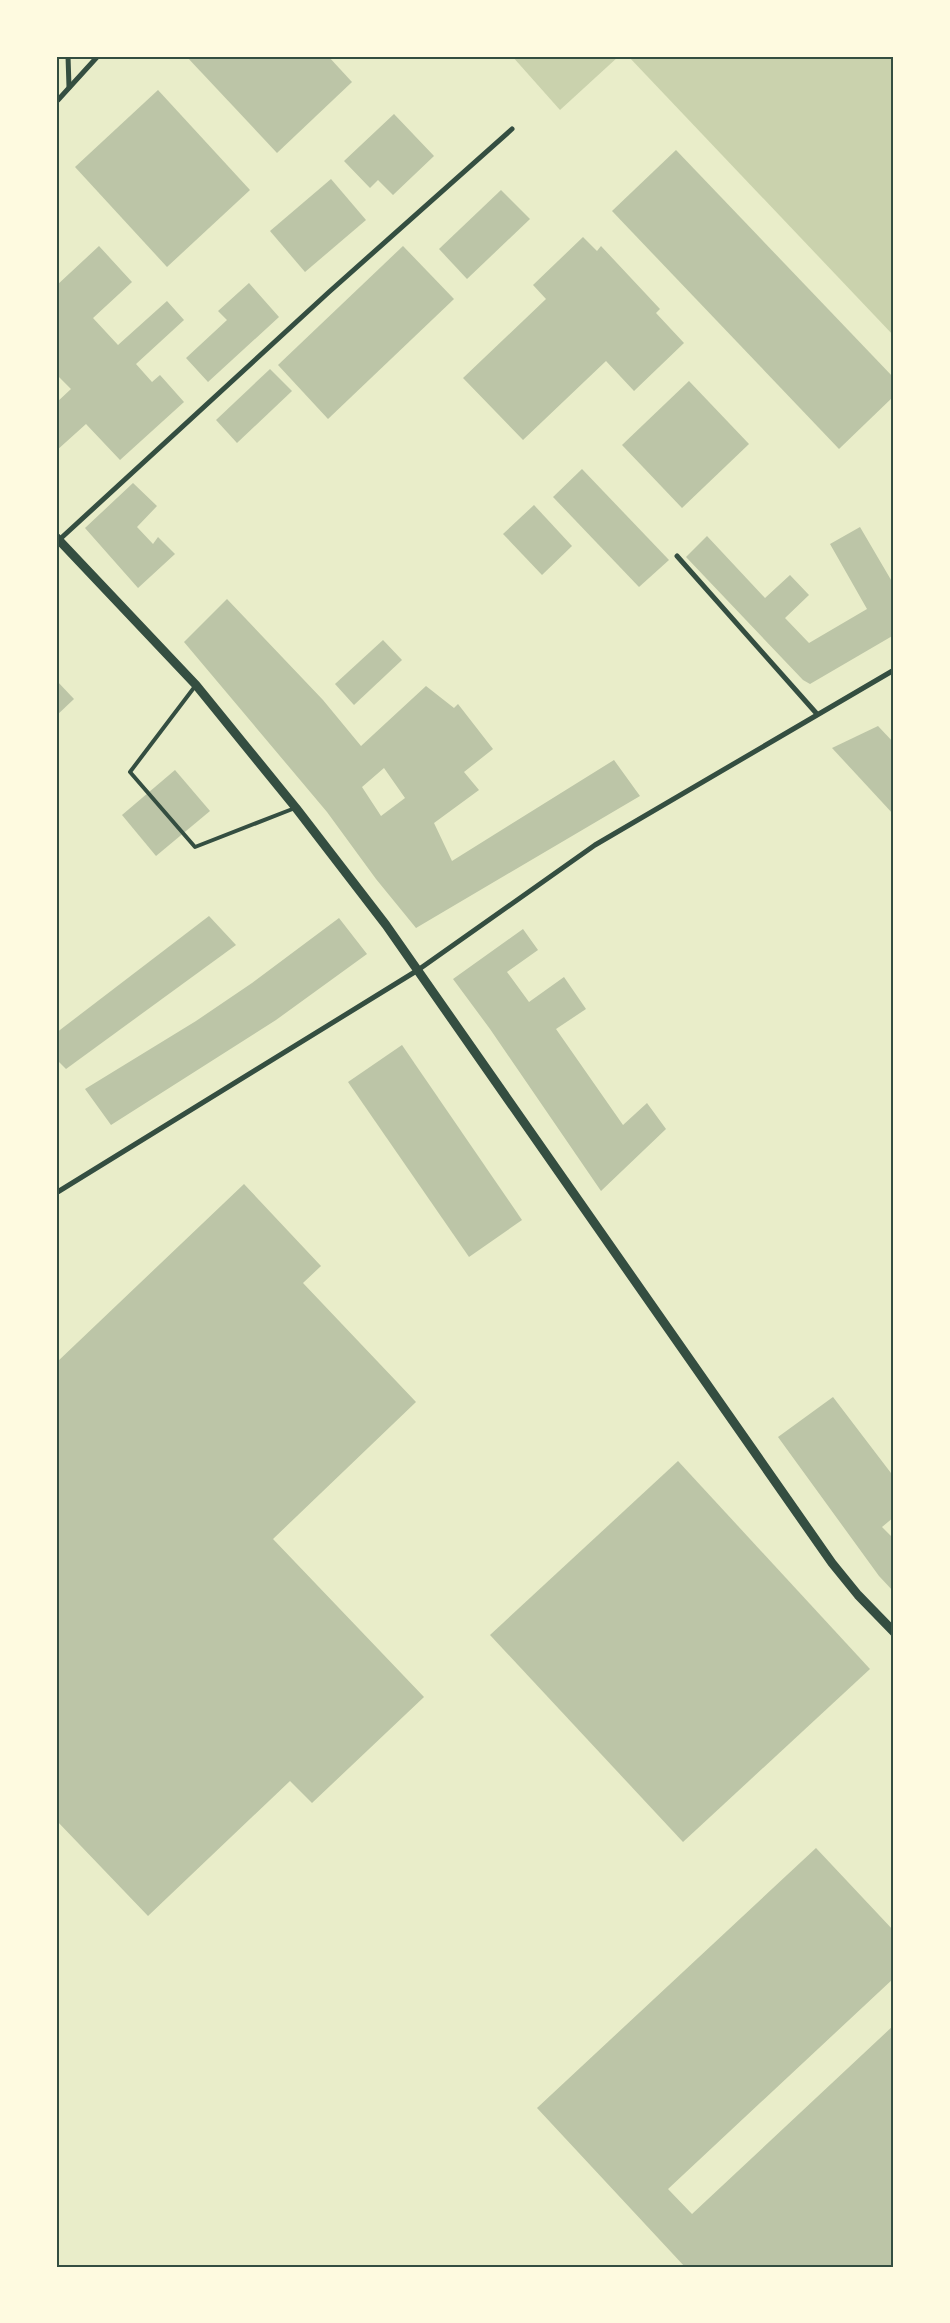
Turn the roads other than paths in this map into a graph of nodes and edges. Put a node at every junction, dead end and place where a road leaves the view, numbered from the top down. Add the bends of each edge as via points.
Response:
1 (68, 56) edge
2 (98, 56) edge
3 (69, 88) junction
4 (58, 100) dead end
5 (512, 129) dead end
6 (58, 539) edge
7 (677, 556) dead end
8 (894, 670) edge
9 (196, 685) junction
10 (817, 714) junction
11 (296, 808) junction
12 (418, 970) junction
13 (56, 1193) edge
14 (894, 1632) edge

1 - 3 street
2 - 3 street
3 - 4 street
5 - 6 street
6 - 9 street
7 - 10 street
8 - 10 street
9 - 11 street
9 - 11 lane via 130,772 195,847
10 - 12 street via 595,845
11 - 12 street
12 - 13 street
12 - 14 street via 832,1563

